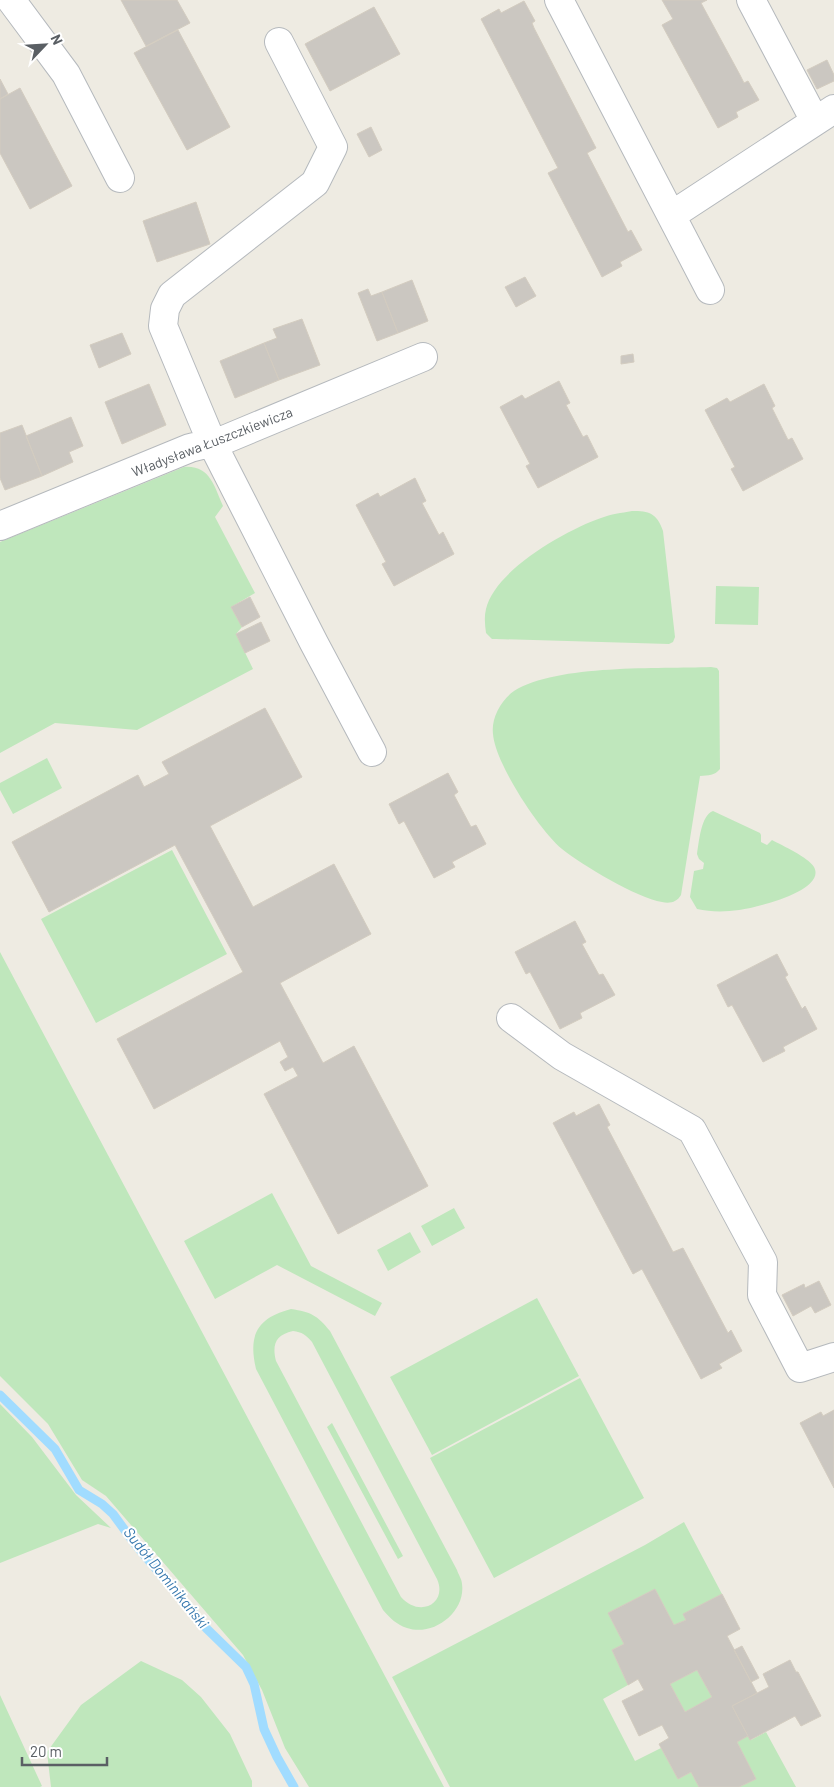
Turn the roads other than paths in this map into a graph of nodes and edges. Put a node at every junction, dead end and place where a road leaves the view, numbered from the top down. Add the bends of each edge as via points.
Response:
1 (10, 0) edge
2 (559, 0) edge
3 (751, 0) edge
4 (279, 42) dead end
5 (825, 115) edge
6 (120, 178) dead end
7 (672, 215) junction
8 (710, 290) dead end
9 (423, 358) dead end
10 (212, 443) junction
11 (0, 526) edge
12 (372, 752) dead end
13 (511, 1018) dead end
14 (834, 1357) edge

1 - 6 street via 66,74
2 - 7 street
3 - 5 street
4 - 10 street via 333,147 315,183 172,295 166,309 162,326
5 - 7 street
7 - 8 street
9 - 10 street, Władysława Łuszczkiewicza
10 - 11 street, Władysława Łuszczkiewicza via 190,448
10 - 12 street
13 - 14 street via 562,1056 692,1130 763,1262 762,1295 800,1368

